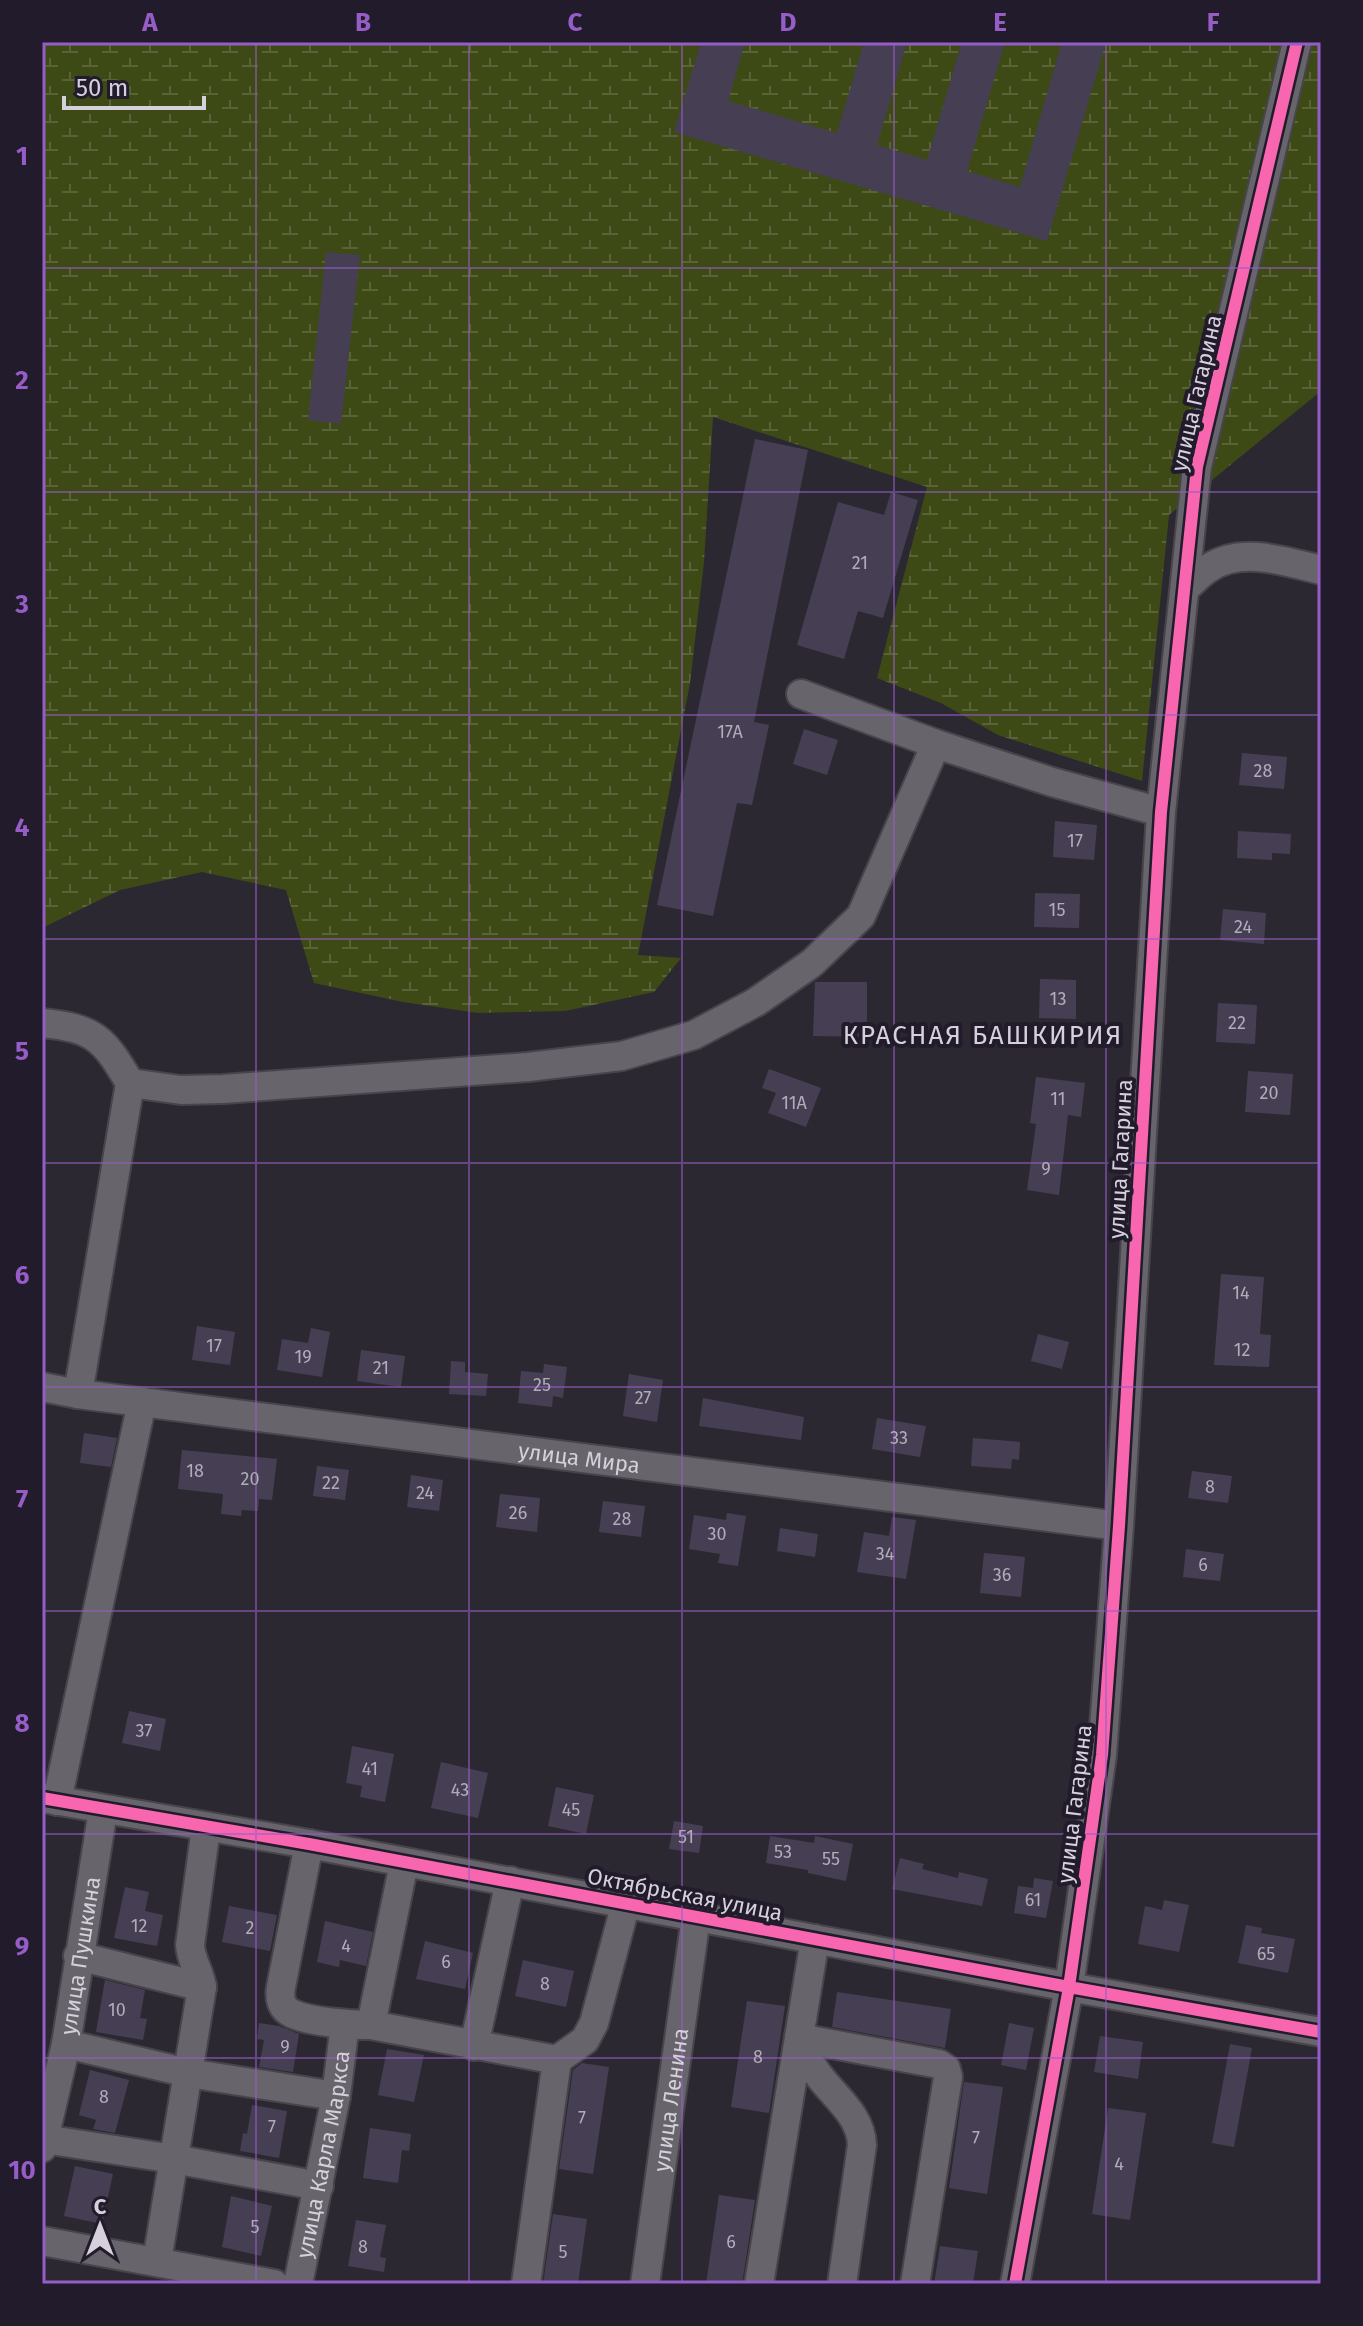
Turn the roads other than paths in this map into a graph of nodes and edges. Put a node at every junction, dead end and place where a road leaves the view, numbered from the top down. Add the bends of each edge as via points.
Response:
1 (1297, 42) edge
2 (1321, 570) edge
3 (1185, 588) junction
4 (801, 694) dead end
5 (936, 744) junction
6 (1161, 812) junction
7 (42, 1023) edge
8 (130, 1083) junction
9 (42, 1387) edge
10 (78, 1394) junction
11 (142, 1402) junction
12 (1119, 1526) junction
13 (50, 1799) edge
14 (103, 1810) junction
15 (206, 1828) junction
16 (309, 1844) junction
17 (404, 1863) junction
18 (510, 1881) junction
19 (626, 1903) junction
20 (696, 1917) junction
21 (815, 1939) junction
22 (78, 1956) junction
23 (202, 1987) junction
24 (1069, 1987) junction
25 (358, 2025) junction
26 (1321, 2032) edge
27 (799, 2038) junction
28 (66, 2044) junction
29 (474, 2046) junction
30 (557, 2060) junction
31 (188, 2073) junction
32 (336, 2096) junction
33 (43, 2144) edge
34 (174, 2159) junction
35 (319, 2186) junction
36 (42, 2241) edge
37 (157, 2261) junction
38 (274, 2284) edge
39 (298, 2284) edge
40 (526, 2284) edge
41 (645, 2284) edge
42 (759, 2284) edge
43 (842, 2284) edge
44 (915, 2284) edge
45 (1015, 2284) edge

1 - 3 street, улица Гагарина via 1197,467
2 - 3 street via 1264,557 1236,558 1211,566
3 - 6 street, улица Гагарина
4 - 5 street
5 - 6 street
5 - 8 street via 861,916 812,963 756,1002 694,1035 622,1056 528,1067 223,1089
6 - 12 street, улица Гагарина
7 - 8 street via 92,1034 111,1050
8 - 10 street
9 - 10 street, улица Мира
10 - 11 street, улица Мира
11 - 12 street, улица Мира
11 - 13 street
12 - 24 street, улица Гагарина via 1102,1755
13 - 14 street, Октябрьская улица
14 - 15 street, Октябрьская улица
14 - 22 street, улица Пушкина
15 - 16 street, Октябрьская улица
15 - 23 street via 190,1945
16 - 17 street, Октябрьская улица
16 - 25 street via 280,1997 293,2014
17 - 18 street, Октябрьская улица
17 - 25 street, улица Карла Маркса
18 - 19 street, Октябрьская улица
18 - 29 street
19 - 20 street, Октябрьская улица
19 - 30 street via 594,2023 585,2040
20 - 21 street, Октябрьская улица
20 - 41 street, улица Ленина
21 - 24 street, Октябрьская улица
21 - 27 street
22 - 23 street
22 - 28 street, улица Пушкина
23 - 31 street
24 - 26 street, Октябрьская улица
24 - 45 street, улица Гагарина
25 - 29 street
25 - 32 street, улица Карла Маркса
27 - 42 street
27 - 43 street via 806,2058 862,2131
27 - 44 street via 946,2069
28 - 31 street
28 - 33 street, улица Пушкина
29 - 30 street
30 - 40 street
31 - 32 street
31 - 34 street
32 - 35 street, улица Карла Маркса
33 - 34 street
34 - 35 street
34 - 37 street
35 - 39 street, улица Карла Маркса
36 - 37 street
37 - 38 street

